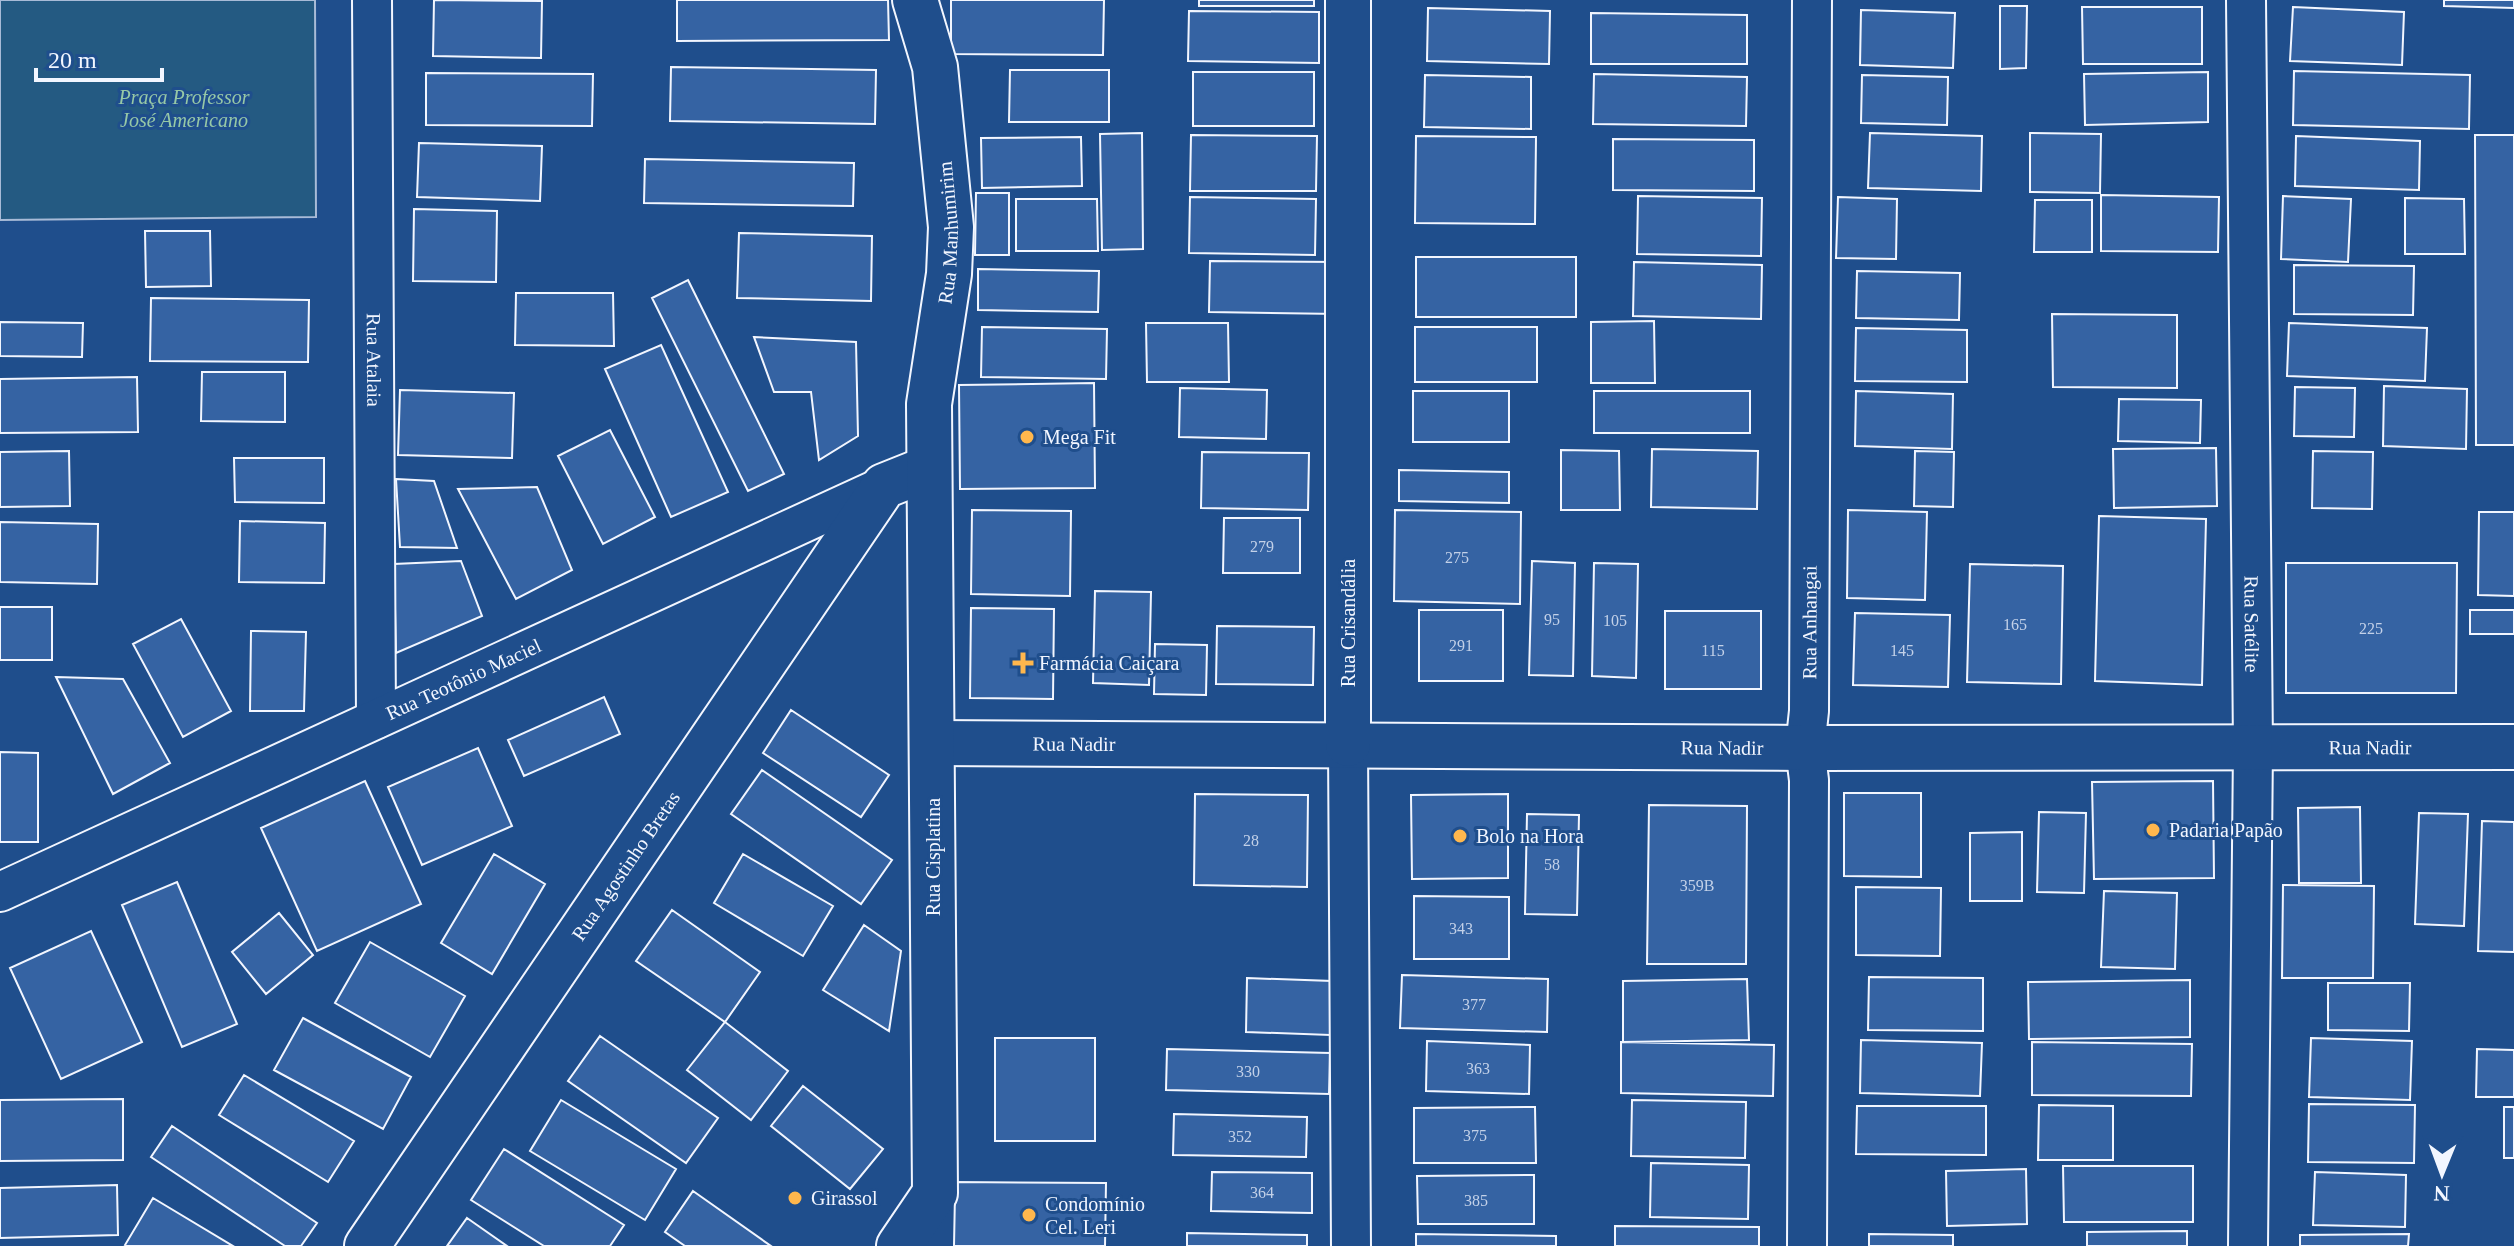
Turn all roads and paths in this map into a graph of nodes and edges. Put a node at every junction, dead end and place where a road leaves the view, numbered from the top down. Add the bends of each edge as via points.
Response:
1 (372, 0) edge
2 (915, 0) edge
3 (1348, 0) edge
4 (1812, 0) edge
5 (2246, 0) edge
6 (929, 468) junction
7 (884, 486) junction
8 (376, 719) junction
9 (932, 743) junction
10 (1348, 744) junction
11 (2253, 747) junction
12 (2514, 747) edge
13 (1805, 748) junction
14 (0, 892) edge
15 (935, 1193) junction
16 (367, 1246) edge
17 (899, 1246) edge
18 (934, 1246) edge
19 (1351, 1246) edge
20 (1807, 1246) edge
21 (2248, 1246) edge

1 - 8 street, Rua Atalaia
2 - 6 street, Rua Manhumirim via 935,67 951,227 929,404
3 - 10 street, Rua Crisandália
4 - 13 street, Rua Anhangai
5 - 11 street, Rua Satélite
6 - 7 street, Rua Teotônio Maciel
6 - 9 street, Rua Cisplatina
7 - 8 street, Rua Teotônio Maciel
7 - 16 street, Rua Agostinho Bretas
8 - 14 street, Rua Teotônio Maciel
9 - 10 street, Rua Nadir
9 - 15 street, Rua Cisplatina
10 - 13 street, Rua Nadir
10 - 19 street, Rua Crisandália
11 - 12 street, Rua Nadir
11 - 13 street, Rua Nadir
11 - 21 street, Rua Satélite
13 - 20 street, Rua Anhangai
15 - 17 street
15 - 18 street, Rua Cisplatina

